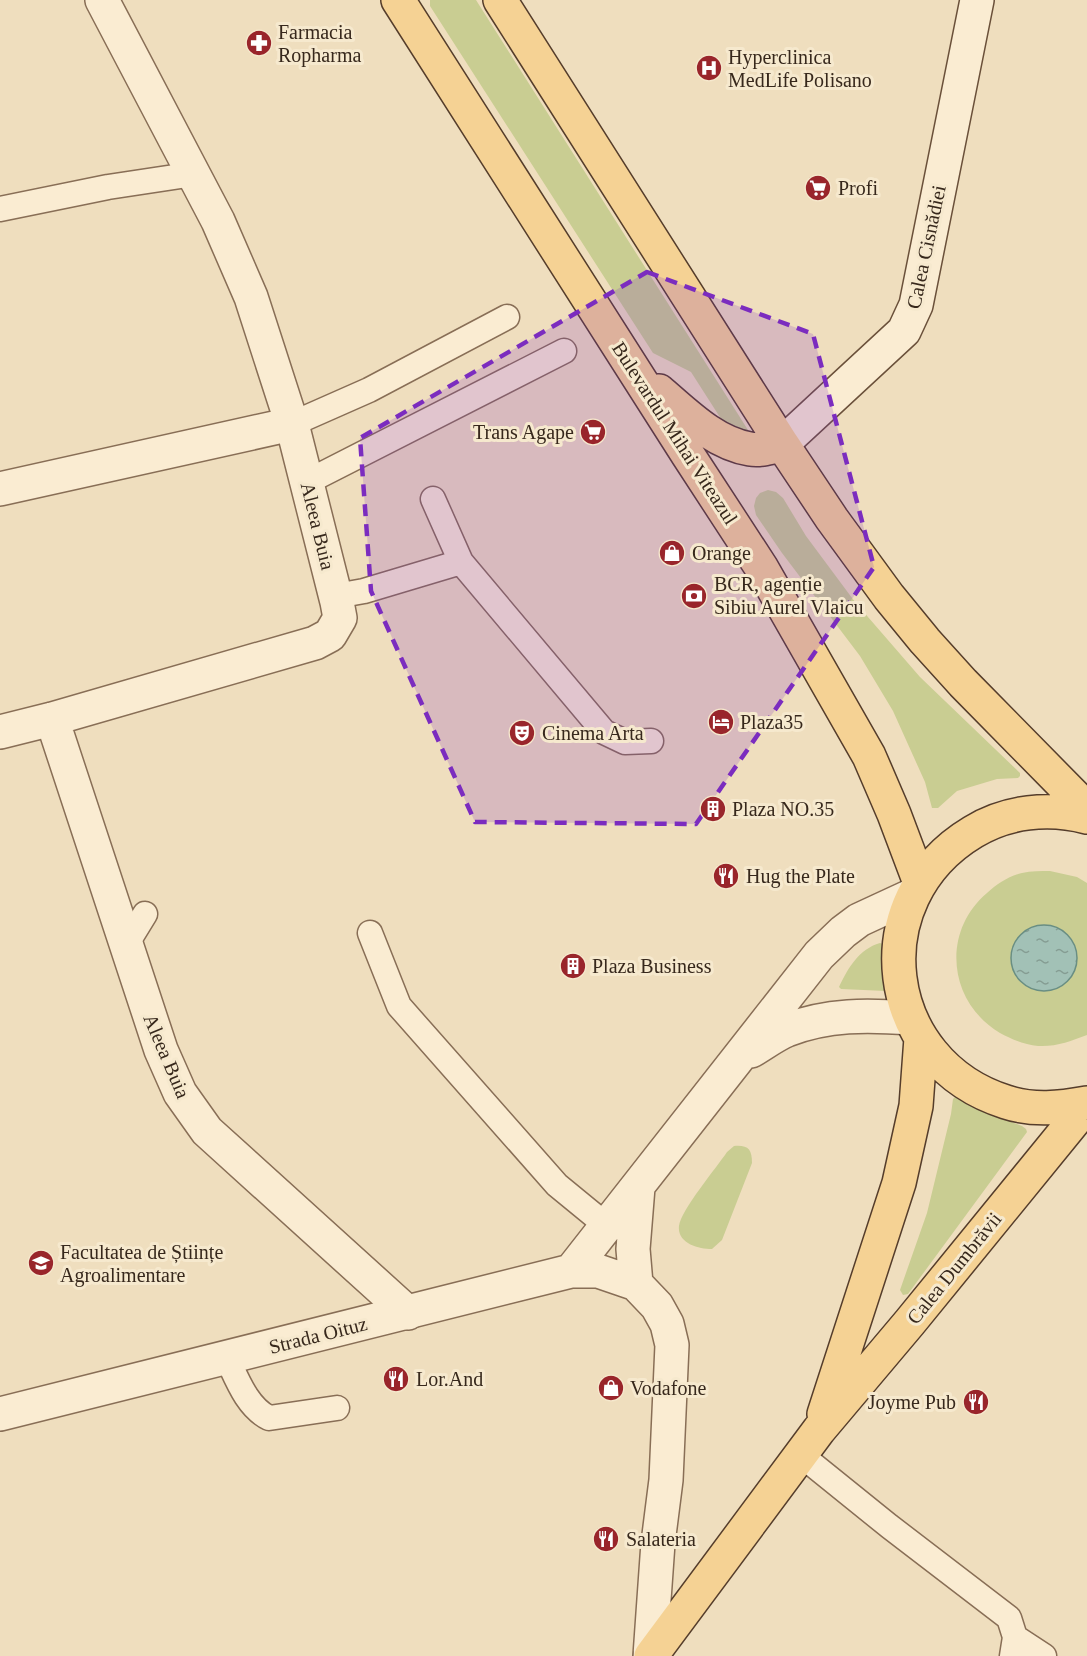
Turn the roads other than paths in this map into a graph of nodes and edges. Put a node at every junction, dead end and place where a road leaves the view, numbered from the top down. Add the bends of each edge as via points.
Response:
1 (102, 0) edge
2 (500, 0) edge
3 (977, 0) edge
4 (406, 5) edge
5 (194, 174) junction
6 (0, 209) edge
7 (507, 317) dead end
8 (564, 351) dead end
9 (633, 369) junction
10 (292, 424) junction
11 (782, 444) junction
12 (307, 482) junction
13 (0, 489) edge
14 (433, 499) dead end
15 (461, 562) junction
16 (336, 596) junction
17 (51, 719) junction
18 (0, 732) edge
19 (651, 741) dead end
20 (1087, 809) edge
21 (1087, 818) edge
22 (916, 889) junction
23 (145, 914) dead end
24 (370, 933) dead end
25 (126, 945) junction
26 (916, 1028) junction
27 (737, 1060) junction
28 (1087, 1104) edge
29 (638, 1187) junction
30 (607, 1226) junction
31 (571, 1271) junction
32 (636, 1284) junction
33 (408, 1313) junction
34 (227, 1358) junction
35 (337, 1408) dead end
36 (0, 1414) edge
37 (810, 1443) junction
38 (1014, 1646) edge
39 (651, 1656) edge
40 (1044, 1656) edge

1 - 5 street, Aleea Buia
2 - 11 main road
3 - 11 street, Calea Cisnădiei via 916,305 904,332
4 - 9 main road, Bulevardul Mihai Viteazul
5 - 6 lane
5 - 10 street, Aleea Buia via 251,297
7 - 10 lane via 369,390
8 - 12 lane
9 - 11 main road via 715,436 752,450
9 - 22 main road, Bulevardul Mihai Viteazul via 761,567 847,716 894,814
10 - 12 street, Aleea Buia
10 - 13 street
11 - 20 main road via 832,519 925,641
12 - 16 street, Aleea Buia
14 - 15 lane
15 - 16 lane
15 - 19 lane via 604,732 625,742
16 - 17 street, Aleea Buia via 340,618 330,635 315,643
17 - 18 street, Aleea Buia
17 - 25 street, Aleea Buia
21 - 22 main road via 1041,811 1012,815 984,825 937,860
22 - 26 main road via 904,919 899,969 902,994
22 - 27 street via 843,932 804,972
23 - 25 lane
24 - 30 lane via 399,1006 557,1185
25 - 33 street, Aleea Buia via 161,1050 180,1093 207,1131
26 - 27 street via 865,1015 815,1020 785,1030
26 - 28 main road via 938,1060 982,1093 1034,1108
26 - 37 main road, Calea Dumbrăvii via 916,1106 899,1183
27 - 29 street
28 - 37 main road, Calea Dumbrăvii
29 - 30 street
29 - 32 street via 633,1249
30 - 31 street
31 - 32 street, Strada Oituz via 598,1271
31 - 33 street, Strada Oituz
32 - 39 street via 657,1306 672,1345 666,1480
33 - 34 street, Strada Oituz
34 - 35 lane via 260,1414 269,1418
34 - 36 street, Strada Oituz
37 - 38 lane via 889,1526 1009,1618
37 - 39 main road, Calea Dumbrăvii
38 - 40 lane

